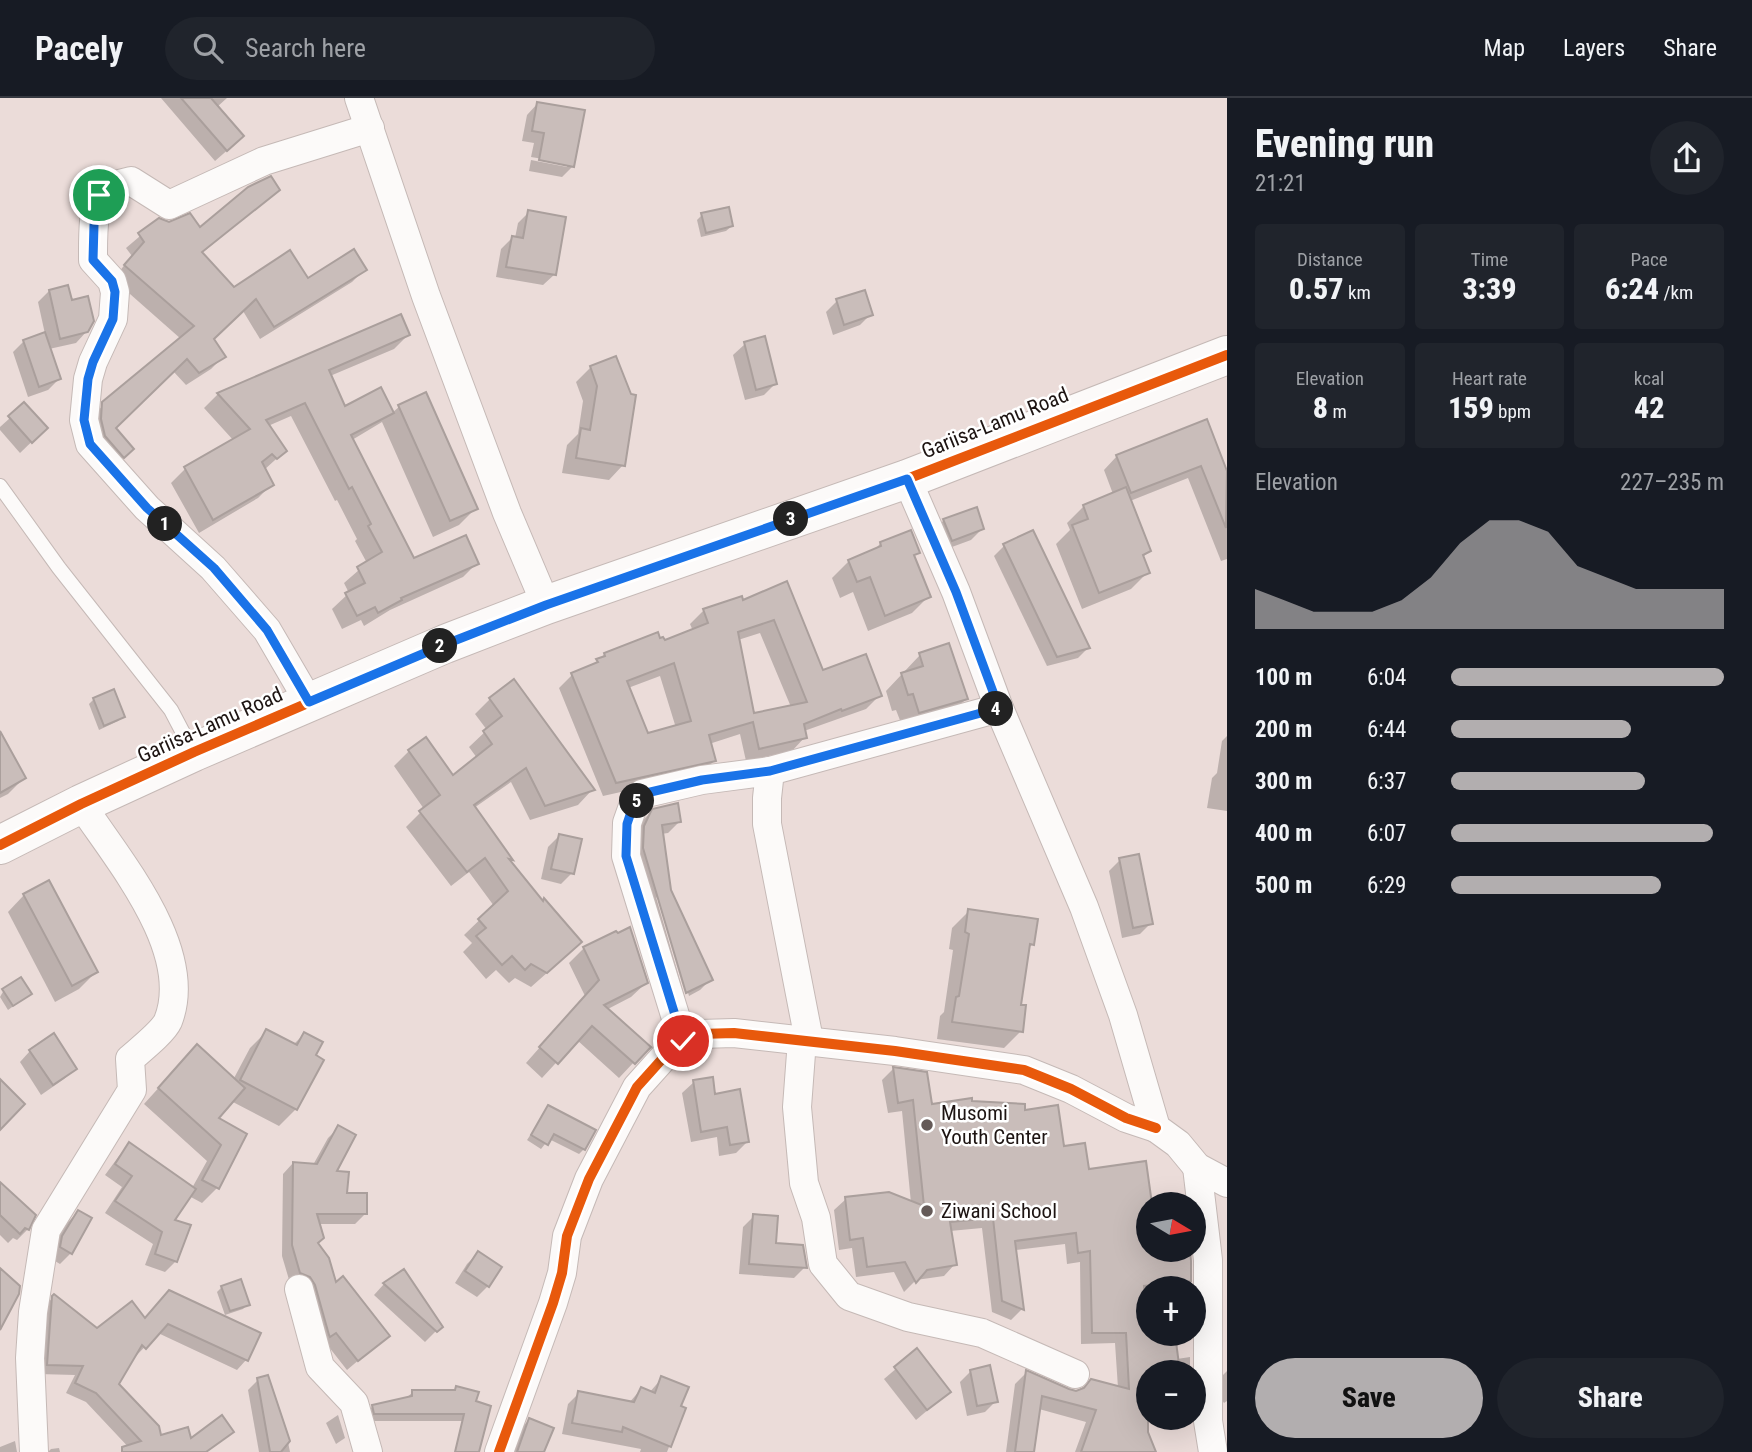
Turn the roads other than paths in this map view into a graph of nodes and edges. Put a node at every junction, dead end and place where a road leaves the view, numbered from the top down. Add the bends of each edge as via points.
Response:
1 (359, 98) edge
2 (370, 128) junction
3 (1227, 355) edge
4 (907, 479) junction
5 (0, 486) edge
6 (546, 605) junction
7 (309, 702) junction
8 (999, 708) junction
9 (194, 752) junction
10 (770, 771) junction
11 (81, 804) junction
12 (0, 845) edge
13 (805, 1040) junction
14 (683, 1041) junction
15 (1156, 1128) junction
16 (1197, 1167) junction
17 (1227, 1182) edge
18 (299, 1289) dead end
19 (1075, 1374) dead end
20 (34, 1452) edge
21 (368, 1452) edge
22 (499, 1452) edge
23 (1213, 1452) edge

1 - 2 street
2 - 6 street via 426,296
2 - 7 street via 264,161 169,205 131,181 103,188 94,225 93,260 112,281 115,292 113,319 88,379 84,420 90,444 147,508 214,568 267,630
3 - 4 street, Gariisa-Lamu Road
4 - 6 street, Gariisa-Lamu Road
4 - 8 street
5 - 9 lane via 171,710
6 - 7 street, Gariisa-Lamu Road
7 - 9 street, Gariisa-Lamu Road
8 - 10 street
8 - 15 street via 1084,907 1123,1015
9 - 11 street, Gariisa-Lamu Road
10 - 13 street via 767,824
10 - 14 street via 642,794 627,824 626,856
11 - 12 street, Gariisa-Lamu Road
11 - 20 street via 156,918 170,959 171,1009 167,1024 130,1059 132,1090 47,1230 31,1335
13 - 14 street via 734,1033 700,1034
13 - 15 street via 1024,1070
13 - 19 street via 797,1107 804,1183 816,1218 823,1264 849,1296 908,1317 982,1333
14 - 22 street via 637,1087 589,1179 567,1236 553,1303
15 - 16 street via 1178,1144
16 - 17 street
16 - 23 street via 1208,1261 1208,1421
18 - 21 street via 320,1367 354,1403

